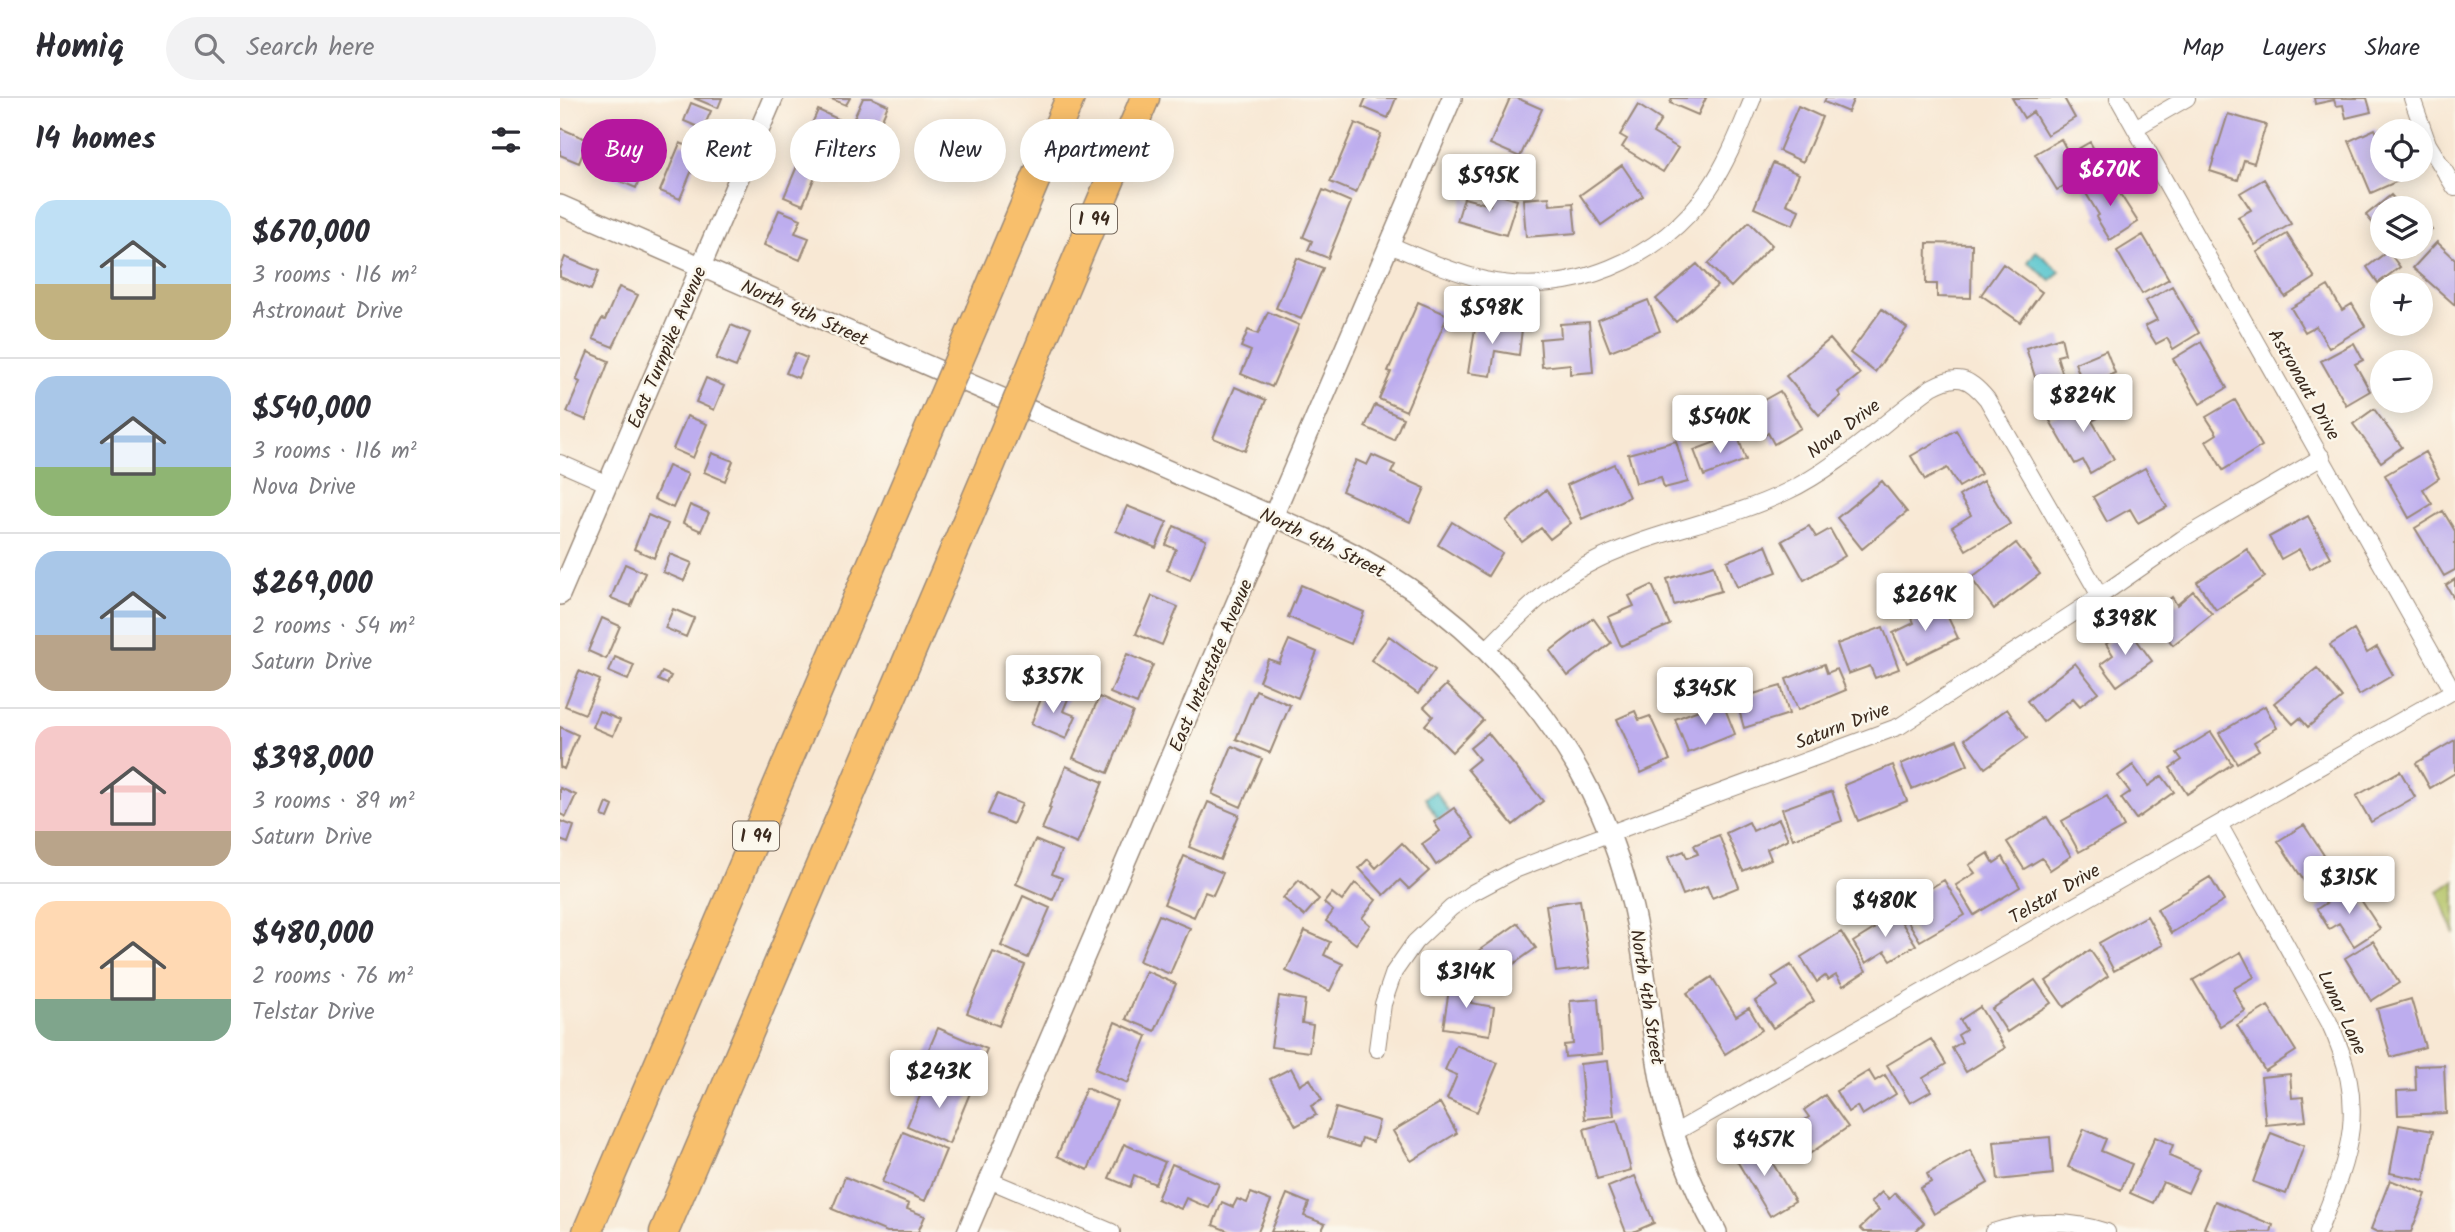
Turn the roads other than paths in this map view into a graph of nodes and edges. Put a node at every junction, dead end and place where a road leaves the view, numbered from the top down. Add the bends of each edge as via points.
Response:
1 (773, 98) edge
2 (1070, 98) edge
3 (1145, 98) edge
4 (1452, 98) edge
5 (1753, 98) edge
6 (2118, 98) edge
7 (2187, 98) edge
8 (2412, 98) edge
9 (2135, 128) junction
10 (2455, 188) edge
11 (560, 205) edge
12 (1390, 245) junction
13 (701, 267) junction
14 (2322, 457) junction
15 (560, 463) edge
16 (608, 484) junction
17 (1274, 516) junction
18 (560, 595) edge
19 (2100, 596) junction
20 (1486, 650) junction
21 (2454, 691) edge
22 (2219, 824) junction
23 (1610, 833) junction
24 (1377, 1049) dead end
25 (1674, 1133) junction
26 (989, 1180) junction
27 (587, 1232) edge
28 (664, 1232) edge
29 (967, 1232) edge
30 (1112, 1232) edge
31 (1717, 1232) edge
32 (1993, 1232) edge
33 (2107, 1232) edge
34 (2318, 1232) edge

1 - 13 street, East Turnpike Avenue
2 - 27 highway, I 94, bridge
3 - 28 highway, I 94, bridge
4 - 12 street, East Interstate Avenue
5 - 12 street via 1724,164 1695,207 1660,241 1622,263 1579,278 1510,284 1462,274
6 - 9 street, Astronaut Drive
7 - 9 street
8 - 10 street via 2428,144
9 - 14 street, Astronaut Drive
11 - 13 street, North 4th Street
12 - 17 street, East Interstate Avenue
13 - 16 street, East Turnpike Avenue
13 - 17 street, North 4th Street
14 - 19 street, Saturn Drive via 2182,539
14 - 21 street, Astronaut Drive
15 - 16 street
16 - 18 street, East Turnpike Avenue
17 - 20 street, North 4th Street via 1392,576 1446,614
17 - 26 street, East Interstate Avenue
19 - 20 street, Nova Drive via 1987,399 1956,378 1932,387 1851,452 1789,491 1586,565 1546,593
19 - 23 street, Saturn Drive via 1900,726
20 - 23 street, North 4th Street via 1549,724
21 - 22 street, Telstar Drive
22 - 25 street, Telstar Drive
22 - 34 street, Lunar Lane via 2329,1022 2347,1069 2352,1133 2339,1183
23 - 24 street, Saturn Drive via 1494,880 1451,908 1403,958 1388,986
23 - 25 street, North 4th Street via 1633,909 1659,1072
25 - 31 street, North 4th Street
26 - 29 street, East Interstate Avenue
26 - 30 street
32 - 33 street via 2041,1222

